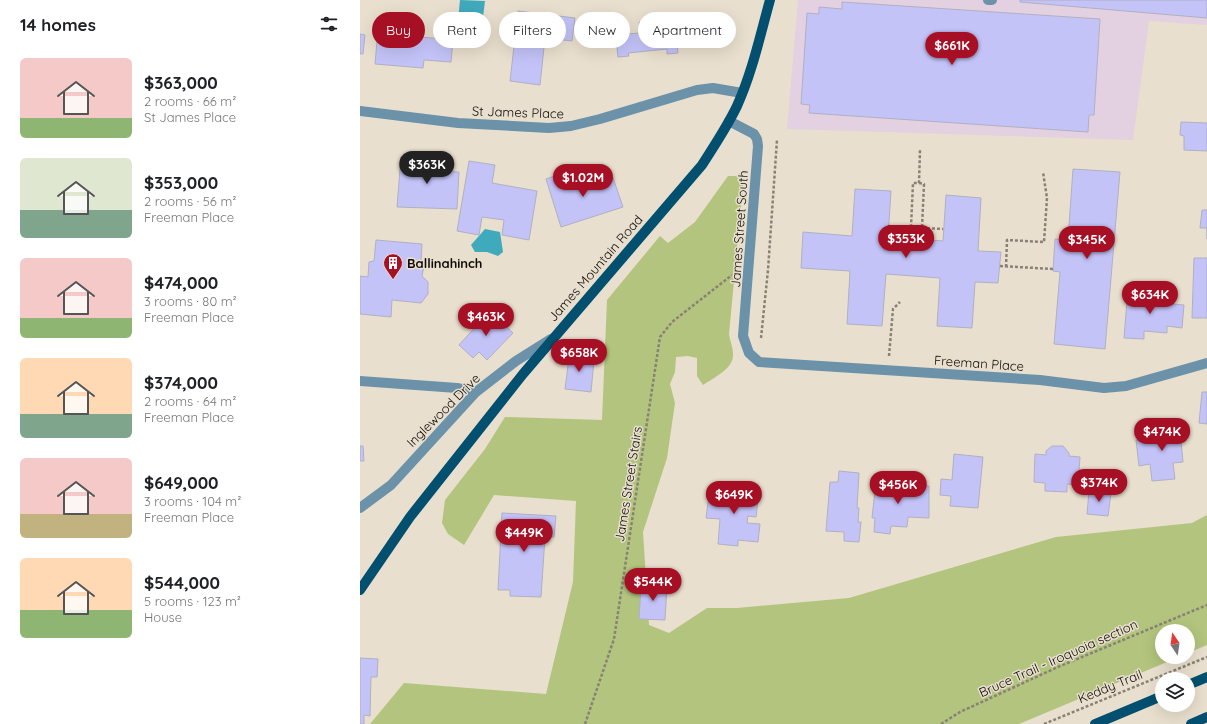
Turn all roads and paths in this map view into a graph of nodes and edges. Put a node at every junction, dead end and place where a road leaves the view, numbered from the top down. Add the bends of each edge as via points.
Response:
1 (770, 0) edge
2 (988, 0) edge
3 (992, 0) edge
4 (742, 93) junction
5 (360, 111) edge
6 (729, 121) junction
7 (777, 140) dead end
8 (920, 150) dead end
9 (1043, 172) dead end
10 (919, 183) junction
11 (888, 226) dead end
12 (911, 227) junction
13 (916, 228) junction
14 (922, 228) junction
15 (943, 229) dead end
16 (915, 239) dead end
17 (750, 262) junction
18 (1000, 266) dead end
19 (1006, 267) junction
20 (1053, 269) dead end
21 (900, 302) dead end
22 (551, 339) junction
23 (760, 341) dead end
24 (749, 353) joint
25 (890, 355) dead end
26 (1207, 363) edge
27 (360, 381) edge
28 (476, 392) junction
29 (360, 508) edge
30 (360, 590) edge
31 (1207, 605) edge
32 (1207, 657) edge
33 (1207, 677) edge
34 (1195, 682) edge
35 (1155, 699) edge
36 (1207, 718) edge
37 (585, 724) edge
38 (941, 724) edge
39 (1044, 724) edge
40 (1095, 724) edge
41 (1191, 724) edge

1 - 4 main road
2 - 3 street
4 - 5 street, St James Place via 713,88 697,90 600,119 549,128 458,123
4 - 6 main road, James Mountain Road
6 - 17 street, James Street South via 754,134 757,139
6 - 22 main road, James Mountain Road via 702,165
7 - 23 path
8 - 10 path
9 - 19 path via 1047,198 1044,242 1007,240
10 - 12 path via 913,183
10 - 14 path via 924,184
11 - 12 path
12 - 13 path
13 - 14 path
13 - 16 path
14 - 15 path
17 - 24 street, James Street South via 743,336
17 - 37 path, James Street Stairs via 672,322 660,337 614,639
18 - 19 path
19 - 20 path
21 - 25 path via 892,309
22 - 28 street, Inglewood Drive via 516,361
22 - 30 main road, James Mountain Road via 410,517
24 - 26 street, Freeman Place via 759,362 1040,380 1104,388 1126,386
27 - 28 street via 457,388
28 - 29 street, Inglewood Drive via 391,484
31 - 38 path, Bruce Trail - Iroquoia section via 1058,667 960,712
32 - 39 path, Keddy Trail
33 - 34 main road
35 - 40 main road
36 - 41 main road

